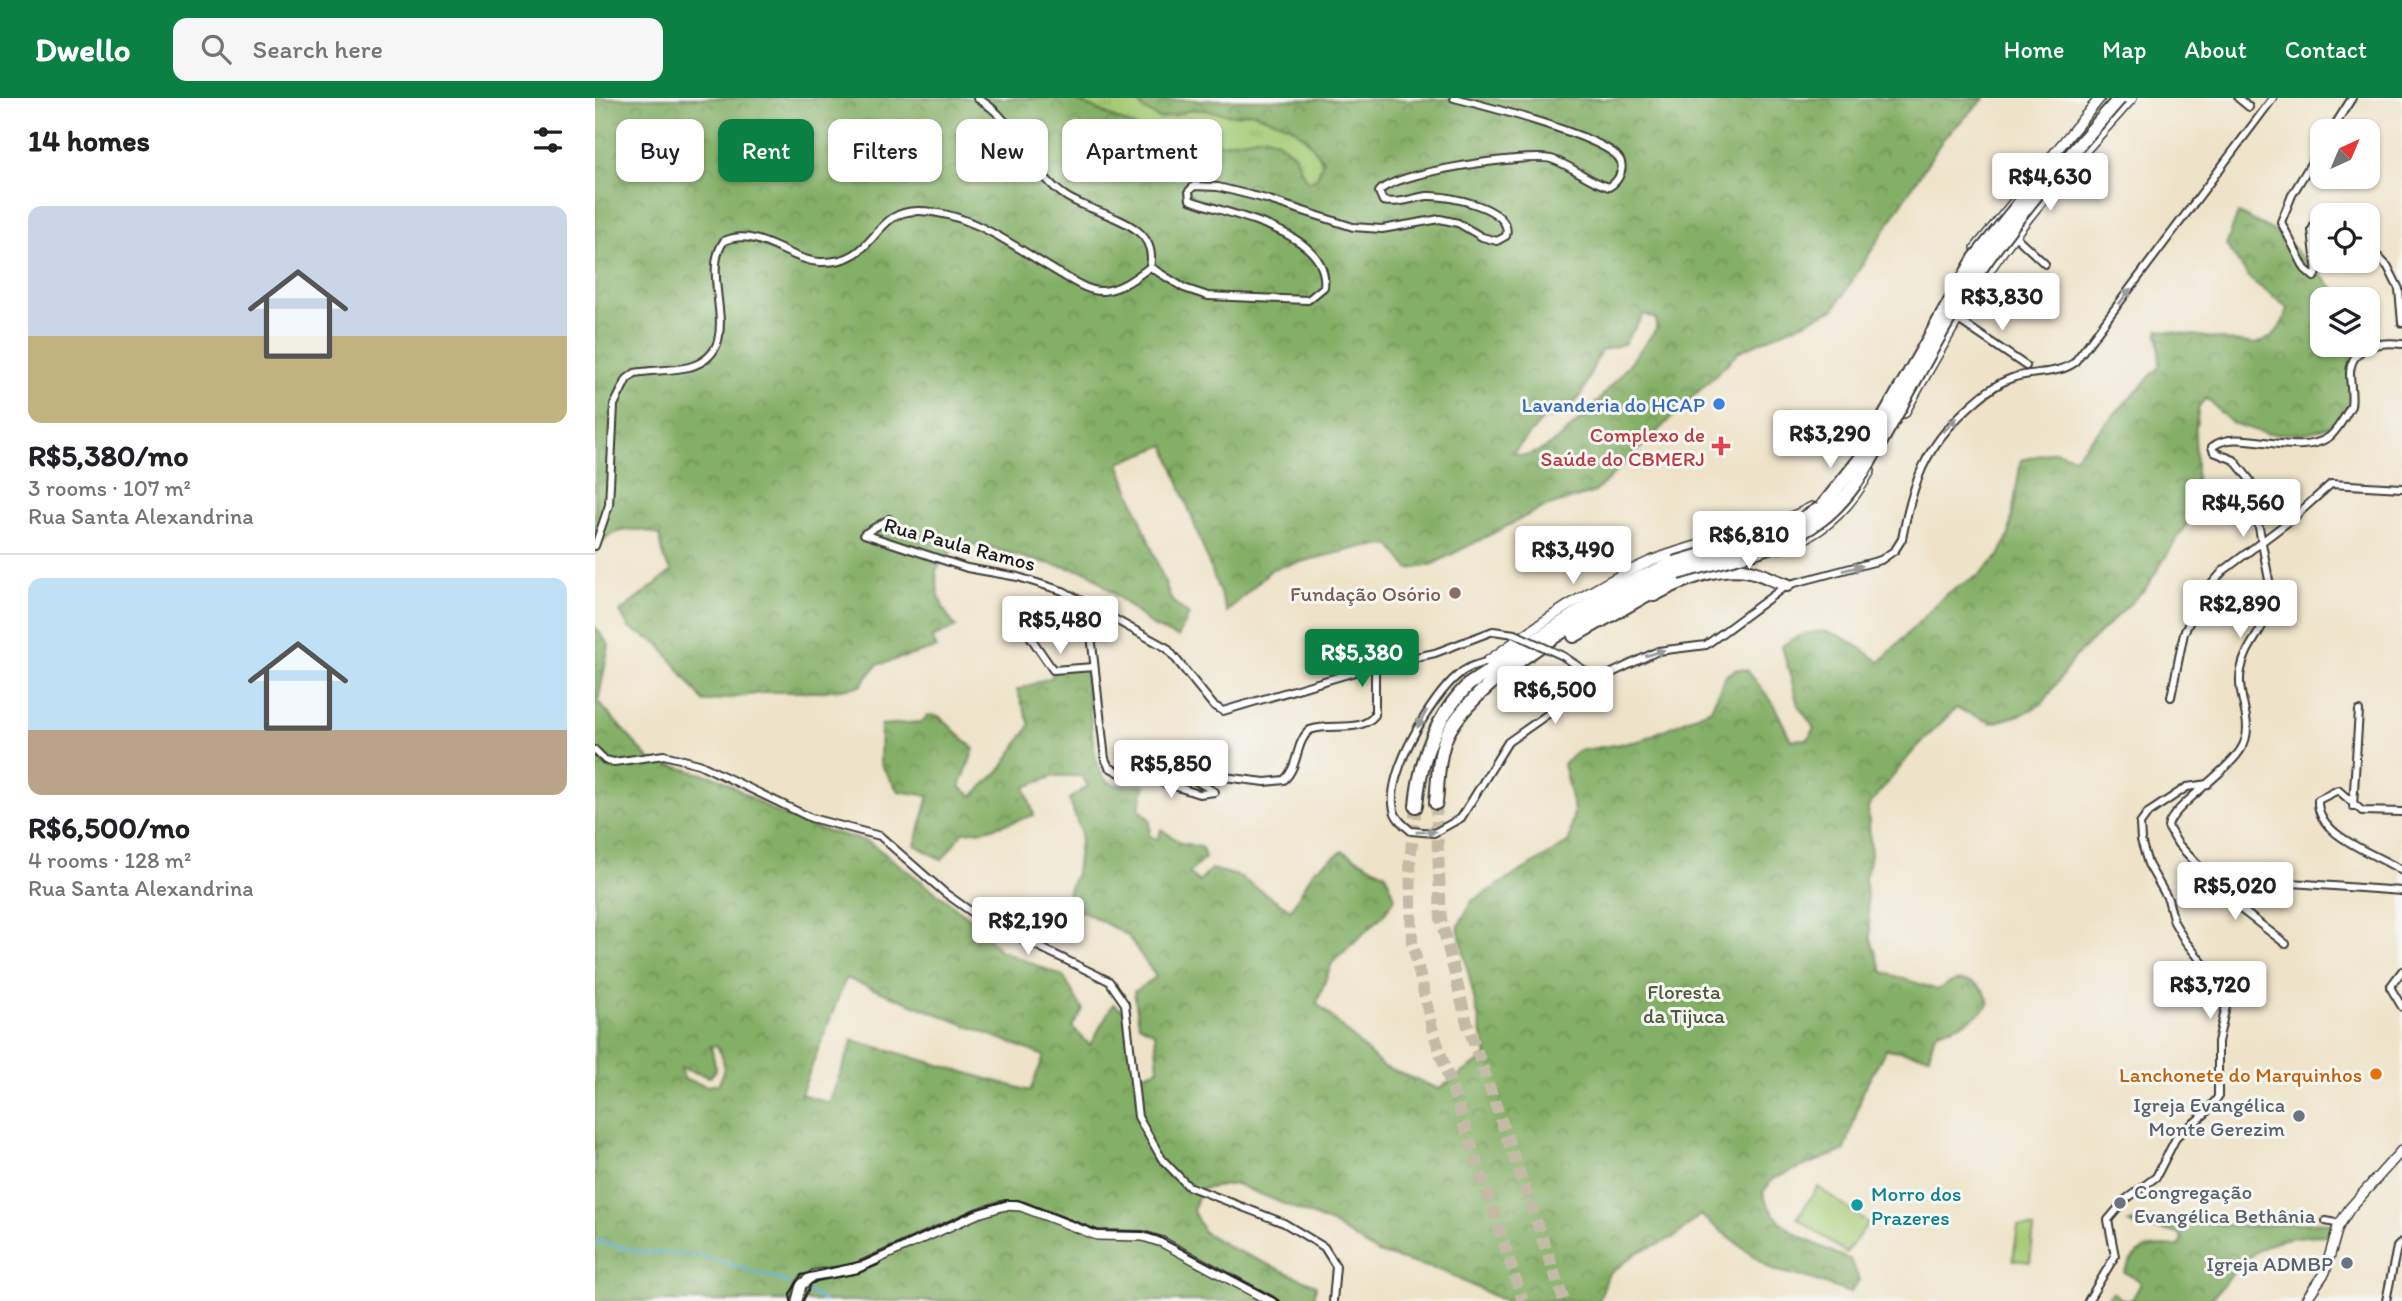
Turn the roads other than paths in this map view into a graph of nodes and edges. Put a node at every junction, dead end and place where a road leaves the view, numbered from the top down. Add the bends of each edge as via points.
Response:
1 (977, 98) edge
2 (1454, 98) edge
3 (2100, 98) edge
4 (2109, 98) edge
5 (2120, 98) edge
6 (2132, 98) edge
7 (2238, 98) edge
8 (2273, 98) edge
9 (2352, 98) edge
10 (2249, 107) dead end
11 (2339, 119) edge
12 (2310, 166) edge
13 (2014, 235) junction
14 (2380, 259) edge
15 (2045, 264) dead end
16 (1150, 267) junction
17 (2310, 273) edge
18 (1941, 310) junction
19 (1957, 319) junction
20 (2402, 323) edge
21 (2402, 344) edge
22 (2027, 366) dead end
23 (2402, 488) edge
24 (889, 519) dead end
25 (2262, 543) junction
26 (595, 546) edge
27 (1692, 549) junction
28 (1676, 568) junction
29 (1698, 570) junction
30 (1787, 585) junction
31 (1094, 607) junction
32 (1609, 615) junction
33 (1031, 638) dead end
34 (1488, 661) junction
35 (1375, 666) junction
36 (1094, 667) junction
37 (1595, 681) junction
38 (2171, 697) dead end
39 (1470, 701) junction
40 (2360, 710) dead end
41 (595, 750) edge
42 (1425, 754) junction
43 (2210, 785) junction
44 (1436, 803) tunnel mouth
45 (1416, 806) tunnel mouth
46 (2353, 806) junction
47 (2402, 812) edge
48 (2402, 871) edge
49 (2209, 877) junction
50 (2402, 891) edge
51 (2285, 944) dead end
52 (2402, 971) edge
53 (2402, 1007) edge
54 (2402, 1150) edge
55 (2326, 1221) dead end
56 (2340, 1224) junction
57 (2402, 1242) edge
58 (797, 1301) edge
59 (1271, 1301) edge
60 (1333, 1301) edge
61 (2088, 1301) edge
62 (2305, 1301) edge
63 (2386, 1301) edge

1 - 16 street via 1002,115 1053,187 1090,210 1141,232 1151,247
2 - 16 street via 1603,147 1619,157 1623,168 1619,177 1609,187 1550,159 1523,158 1404,179 1379,192 1384,201 1394,203 1427,197 1458,200 1491,211 1505,219 1509,228 1497,241 1440,219 1382,229 1353,227 1266,199 1194,186 1190,200 1259,222 1303,245 1323,268 1324,287 1308,300 1208,296 1184,288
3 - 18 main road via 1985,235
4 - 28 highway, bridge via 1975,258 1860,459 1829,499 1804,520 1780,531
5 - 28 highway, bridge via 1991,254 1955,308 1869,463 1840,503 1822,520 1793,536
6 - 13 main road
7 - 10 street
30 -> 8 street via 1873,563 1895,550 1916,483 1936,440 2000,383 2074,363
9 - 11 street
12 - 17 street via 2281,222
13 - 15 street
13 - 19 main road
14 - 20 street via 2399,289
16 - 26 street via 1126,285 1094,291 981,227 943,212 894,216 847,259 807,261 745,237 724,241 717,255 718,344 711,355 688,367 635,373 618,394 609,505
18 - 19 main road, bridge
18 - 27 main road via 1851,466 1817,504
19 - 22 street
19 - 29 main road via 1864,482 1830,523 1792,544
21 - 25 street via 2374,343 2355,358 2350,370 2351,407 2326,438 2297,446 2226,441 2213,447 2214,452 2234,460 2250,480
23 - 25 street via 2331,484
24 - 31 street, Rua Paula Ramos via 864,534 967,568 1063,591
25 - 38 street via 2223,571 2204,593 2184,633
25 - 43 street via 2271,603 2267,622 2240,671 2247,737
27 - 29 main road, bridge
27 - 34 main road via 1650,561 1608,582
28 - 39 highway via 1595,613 1489,683
28 - 42 highway via 1610,591 1475,679 1451,703
29 - 32 highway
30 - 32 highway via 1752,572 1727,570 1697,577
37 -> 30 street via 1658,650 1706,645
31 - 35 street, Rua Paula Ramos via 1167,648 1223,711
31 - 36 street via 1090,626
32 - 39 highway
33 - 36 street via 1053,670
34 -> 37 street via 1459,674 1444,688 1412,738 1393,799 1394,813 1411,831 1434,833 1461,818 1508,742
34 - 42 highway via 1443,702
35 - 36 street via 1375,715 1371,720 1306,733 1284,780 1195,775 1195,782 1214,790 1209,795 1109,767
35 - 37 street, Rua Paula Ramos, bridge via 1435,653 1499,630 1563,656
39 - 44 highway via 1443,748
40 - 46 street
41 - 60 street via 614,762 664,755 699,764 810,818 880,836 980,918 1109,981 1125,1004 1138,1117 1162,1159 1188,1186 1284,1223 1324,1247 1336,1266
42 - 45 highway
43 - 49 street via 2173,813 2168,827
43 - 61 street via 2191,785 2172,796 2148,813 2140,829 2148,864 2168,899 2173,922 2223,988 2227,1001 2218,1042 2218,1097 2178,1136 2156,1177 2125,1200 2108,1220 2115,1256
46 - 47 street via 2362,811
46 - 48 street via 2338,790 2318,800 2318,808 2337,835
49 - 50 street
49 - 51 street via 2225,897
52 - 53 street via 2390,987
54 - 56 main road
55 - 56 street
56 - 62 main road via 2325,1272
57 - 63 street via 2397,1247
58 - 59 main road via 801,1284 814,1275 854,1269 978,1213 1013,1205 1097,1235 1143,1236 1162,1242

